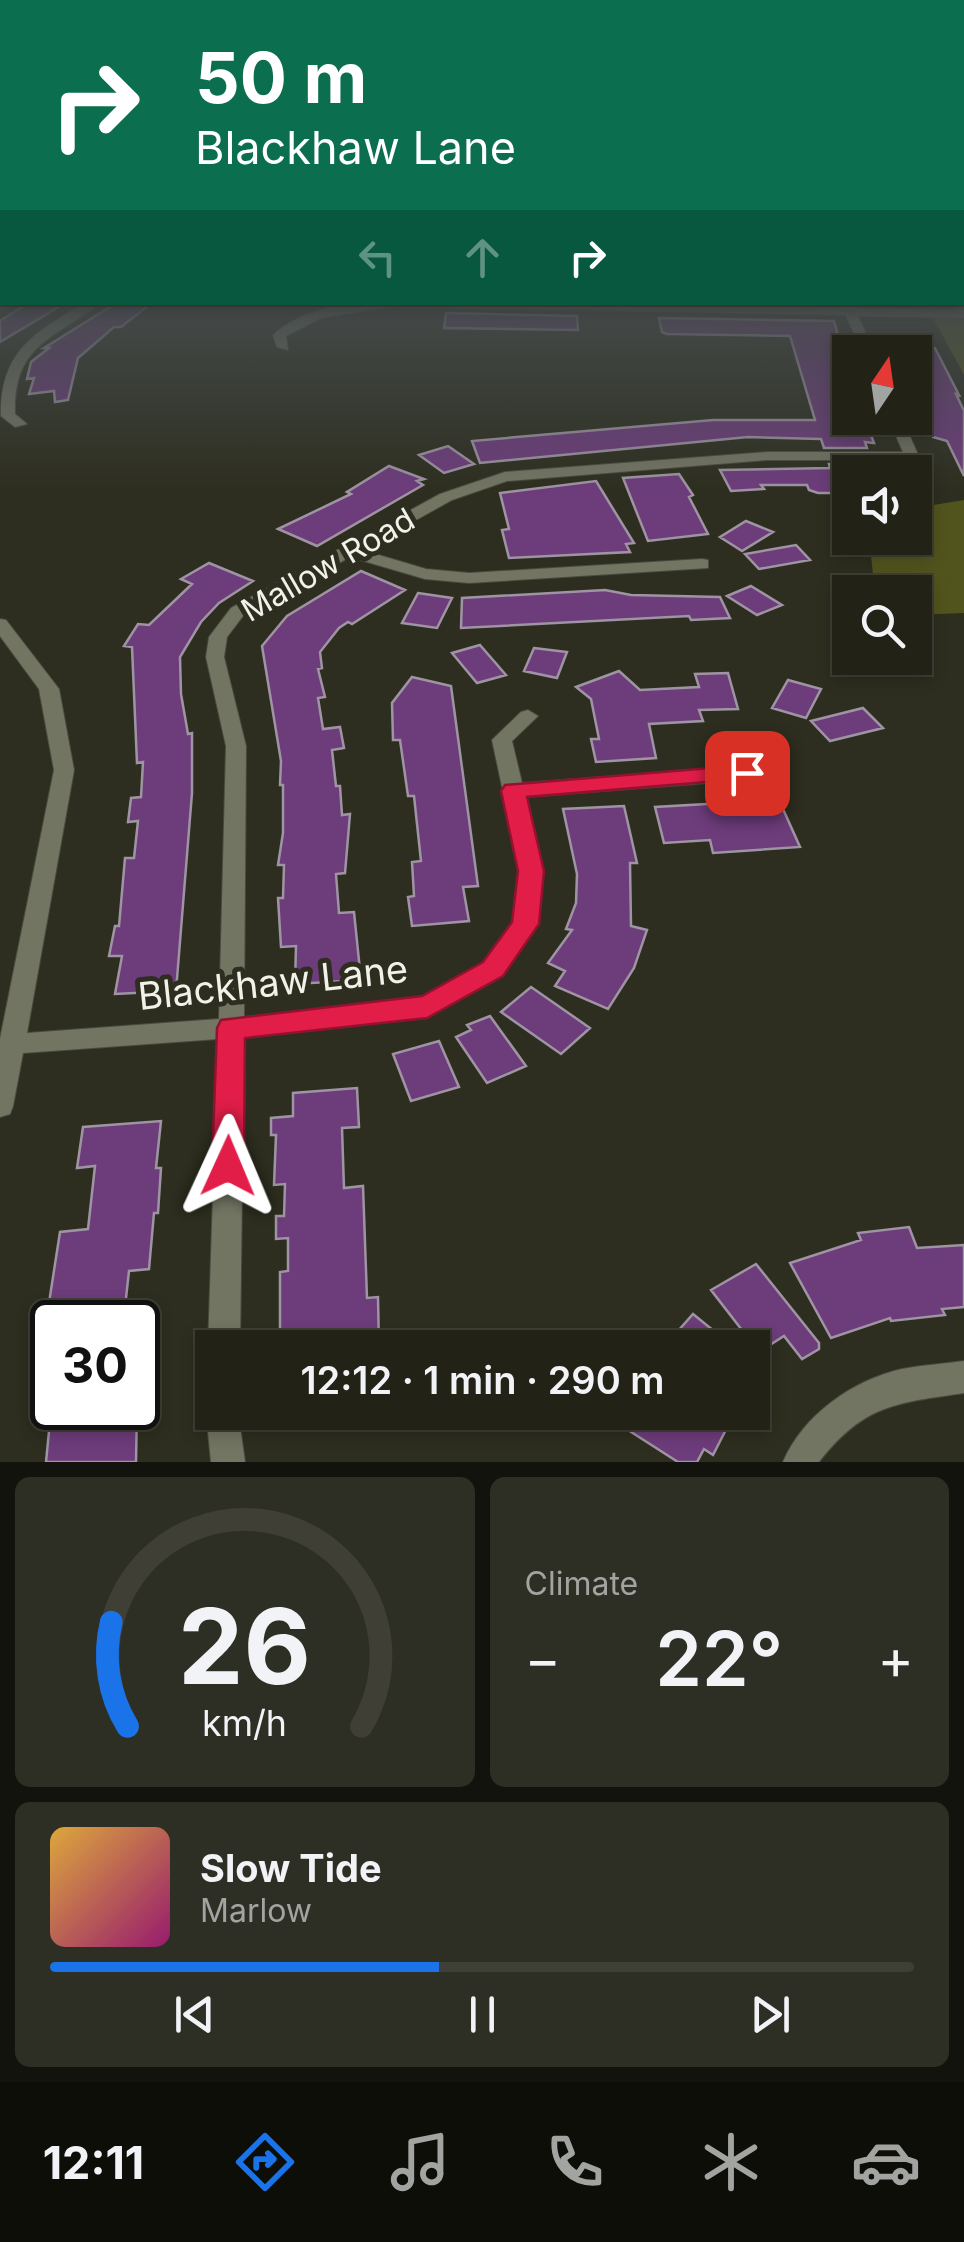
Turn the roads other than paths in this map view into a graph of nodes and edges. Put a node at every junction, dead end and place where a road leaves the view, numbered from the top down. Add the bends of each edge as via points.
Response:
1 (20, 357) edge
2 (20, 424) dead end
3 (902, 435) edge
4 (348, 550) junction
5 (702, 564) dead end
6 (0, 624) edge
7 (528, 716) dead end
8 (767, 757) dead end
9 (513, 791) junction
10 (231, 1028) junction
11 (12, 1044) junction
12 (0, 1106) edge
13 (224, 1330) edge
14 (964, 1378) edge
15 (224, 1430) edge
16 (228, 1462) edge
17 (800, 1462) edge

1 - 2 street via 4,390 8,416
3 - 4 street, Mallow Road via 912,457 766,456 505,476 446,498
4 - 5 street via 425,574 469,578
4 - 10 street, Mallow Road via 237,612 218,637 215,657 236,746
6 - 11 street via 49,688 64,770
7 - 9 street, Blackhaw Lane via 502,740
8 - 9 street via 747,773
9 - 10 street, Blackhaw Lane via 531,871 525,924 493,969 427,1007
10 - 11 street, Blackhaw Lane
10 - 13 street, Mallow Road
11 - 12 street
14 - 17 street via 894,1388 848,1411
15 - 16 street

